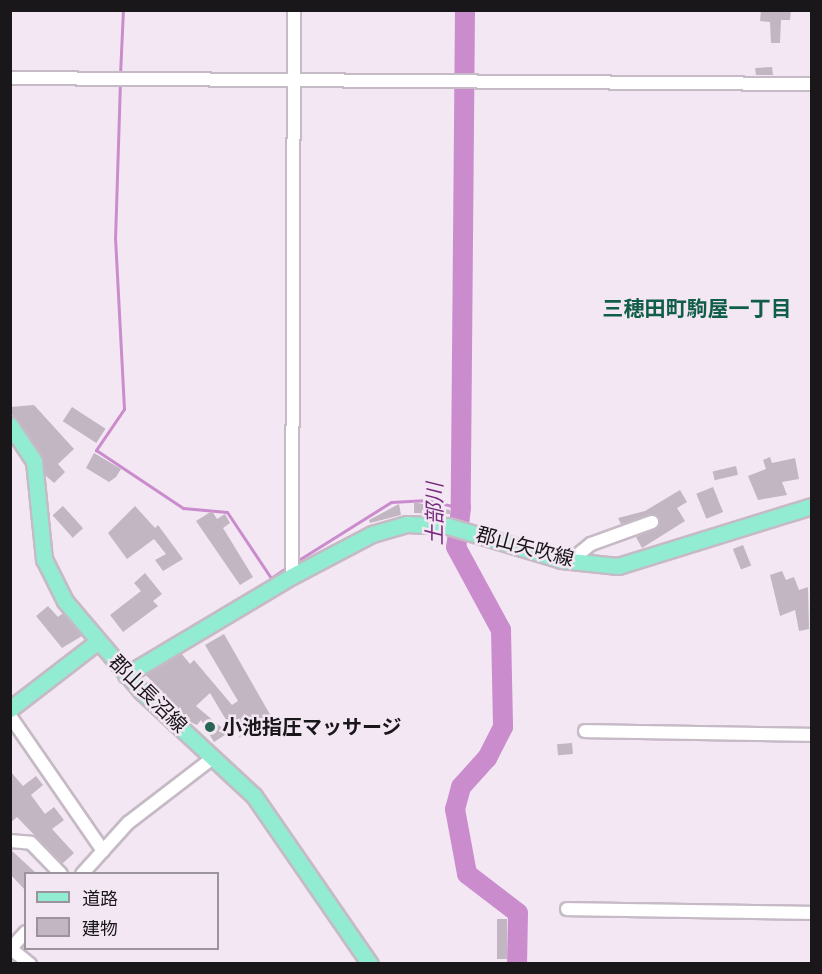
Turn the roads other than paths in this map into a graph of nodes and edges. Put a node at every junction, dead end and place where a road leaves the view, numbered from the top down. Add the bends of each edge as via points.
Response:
1 (294, 10) edge
2 (10, 78) edge
3 (294, 80) junction
4 (812, 84) edge
5 (10, 424) edge
6 (812, 506) edge
7 (652, 522) dead end
8 (570, 561) junction
9 (292, 576) junction
10 (97, 642) junction
11 (126, 675) junction
12 (10, 709) edge
13 (10, 716) edge
14 (585, 731) dead end
15 (812, 735) edge
16 (214, 757) junction
17 (10, 841) edge
18 (103, 851) junction
19 (60, 872) edge
20 (83, 872) edge
21 (567, 909) dead end
22 (812, 913) edge
23 (24, 934) edge
24 (11, 948) edge
25 (30, 963) edge
26 (370, 963) edge

1 - 3 street
2 - 3 street
3 - 4 street
3 - 9 street
5 - 10 main road, 郡山長沼線 via 34,461 46,570
6 - 8 main road, 郡山矢吹線 via 618,566
7 - 8 street via 591,544
8 - 9 main road, 郡山矢吹線 via 423,523 372,534
9 - 11 main road, 郡山矢吹線
10 - 11 main road, 郡山長沼線
10 - 12 main road
11 - 16 main road, 郡山長沼線
13 - 18 street
14 - 15 street
16 - 18 street via 128,823
16 - 26 main road, 郡山長沼線 via 254,796
17 - 19 street via 31,843
18 - 20 street
21 - 22 street
23 - 24 street
24 - 25 street

